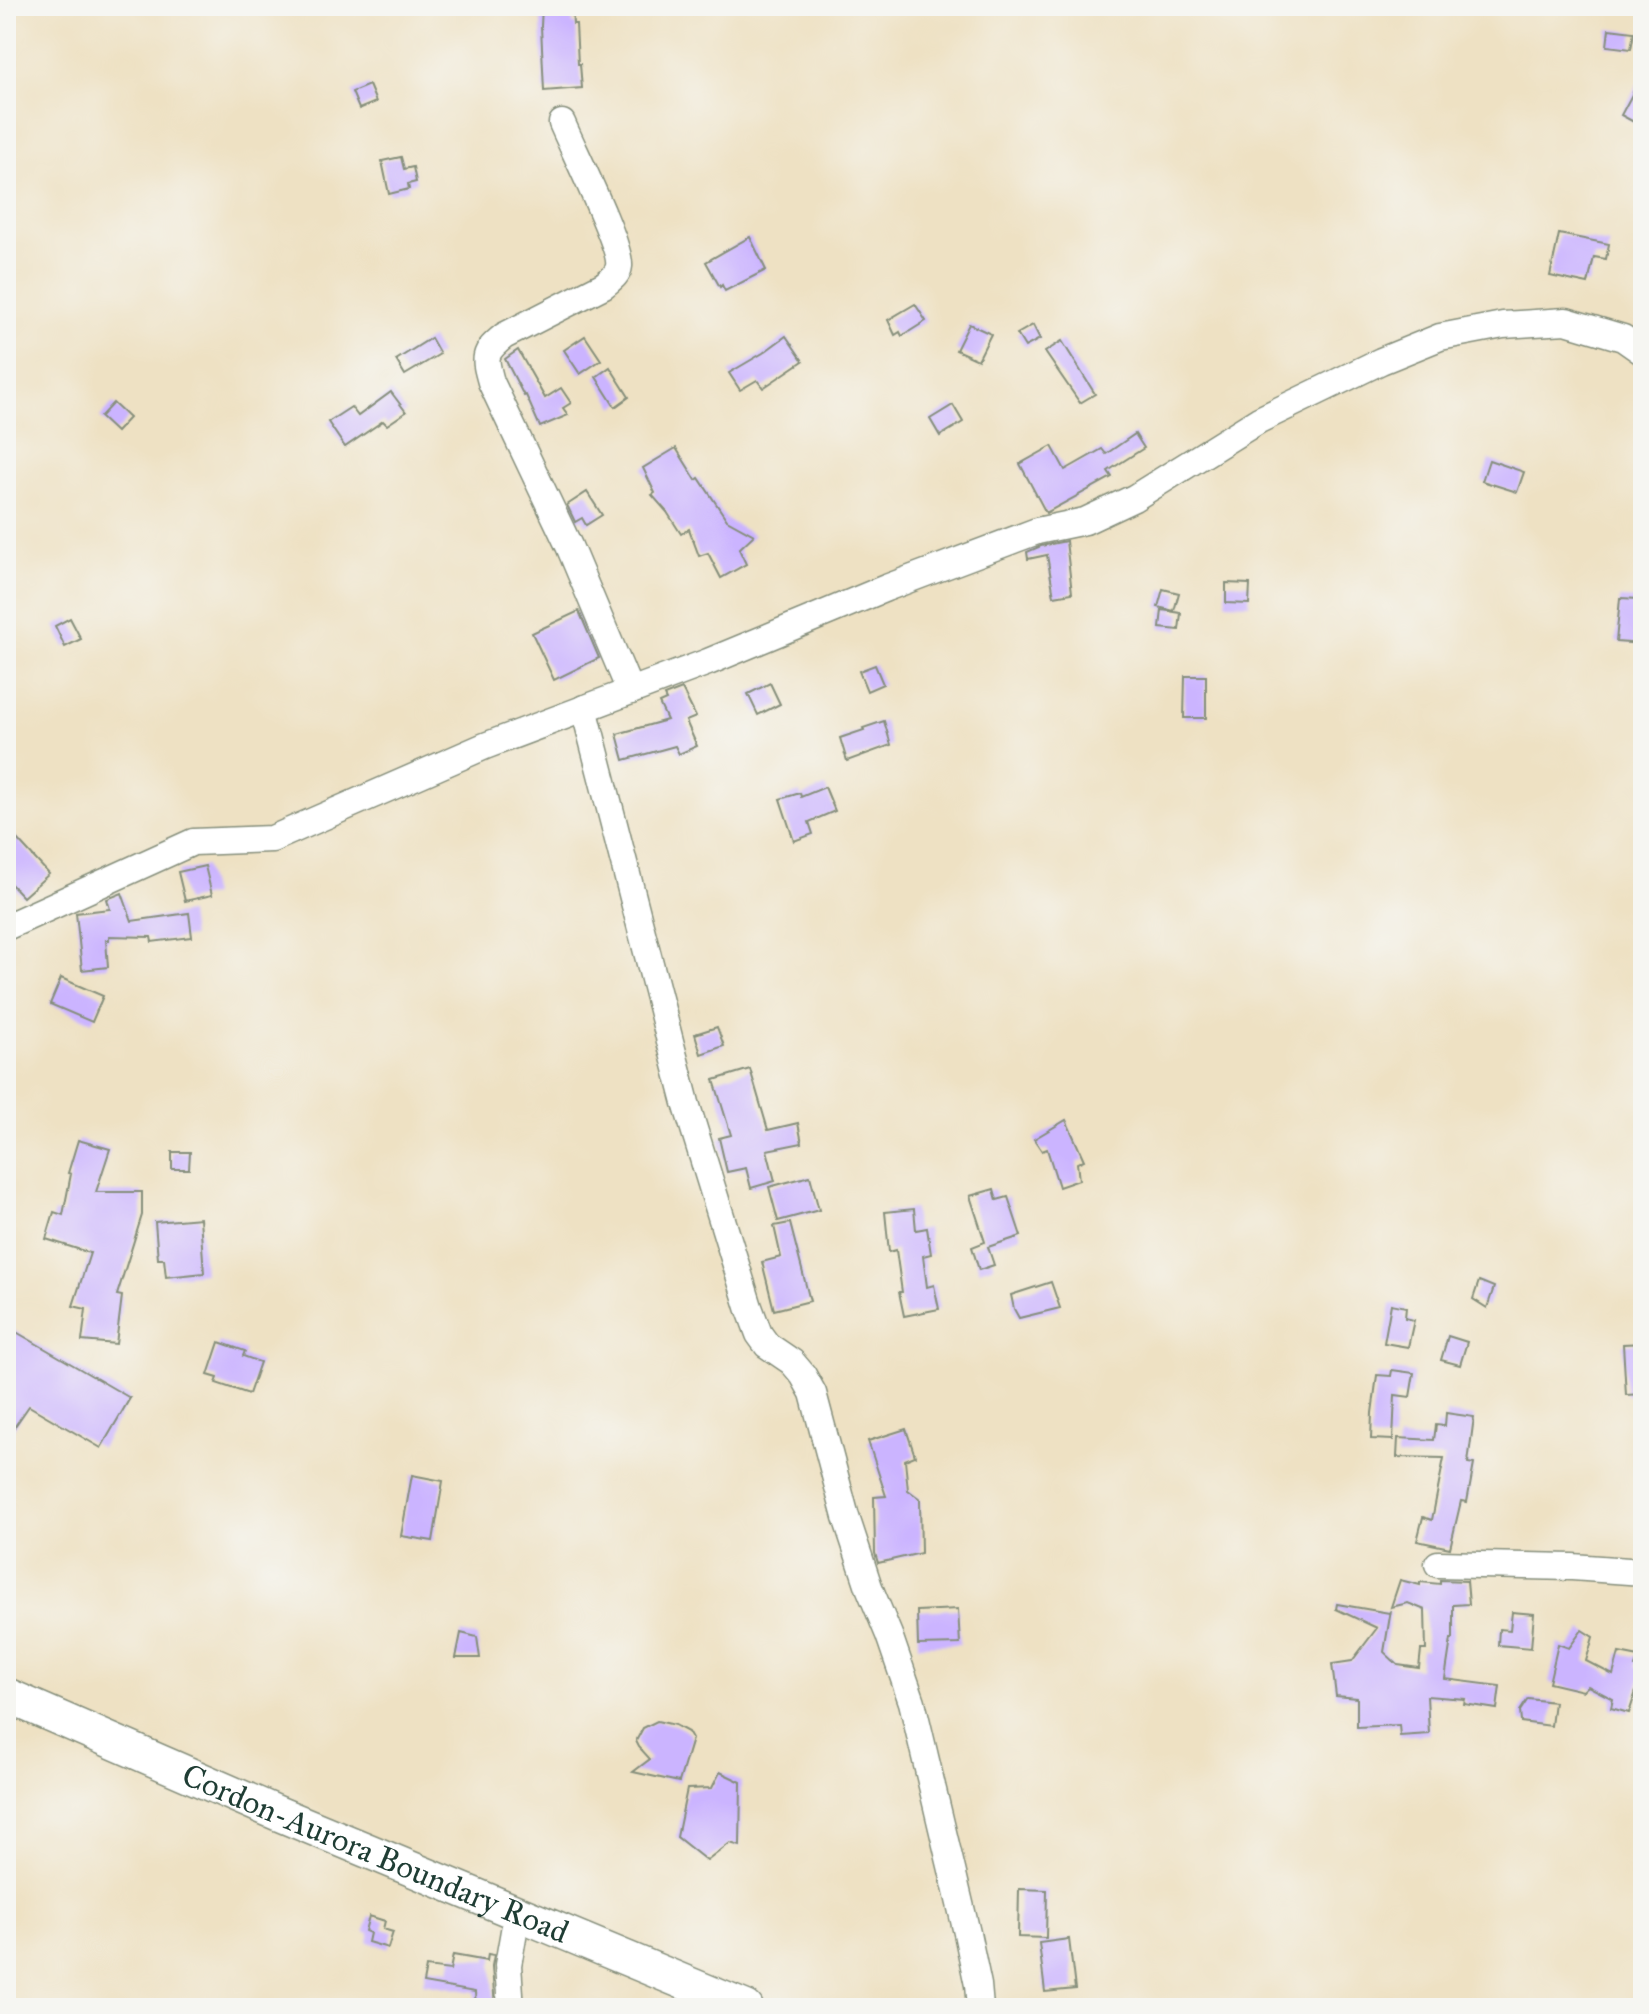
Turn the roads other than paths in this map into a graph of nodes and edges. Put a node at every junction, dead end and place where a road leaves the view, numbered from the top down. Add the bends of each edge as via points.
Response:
1 (562, 123) dead end
2 (1643, 352) edge
3 (630, 691) junction
4 (584, 708) junction
5 (6, 927) edge
6 (1438, 1564) dead end
7 (1643, 1572) edge
8 (6, 1695) edge
9 (517, 1914) junction
10 (511, 2008) edge
11 (746, 2008) edge
12 (980, 2008) edge

1 - 3 street via 611,235 619,270 604,285 504,336 491,347 486,362
2 - 3 street via 1623,338 1566,321 1440,337 1259,420 1134,498 1085,521 1037,531
3 - 4 street
4 - 5 street via 272,839 193,842
4 - 12 street via 686,1103 749,1307 767,1345 792,1362 813,1393 846,1517 912,1702
6 - 7 street
8 - 9 main road, Cordon-Aurora Boundary Road
9 - 10 street via 508,1965
9 - 11 main road, Cordon-Aurora Boundary Road

